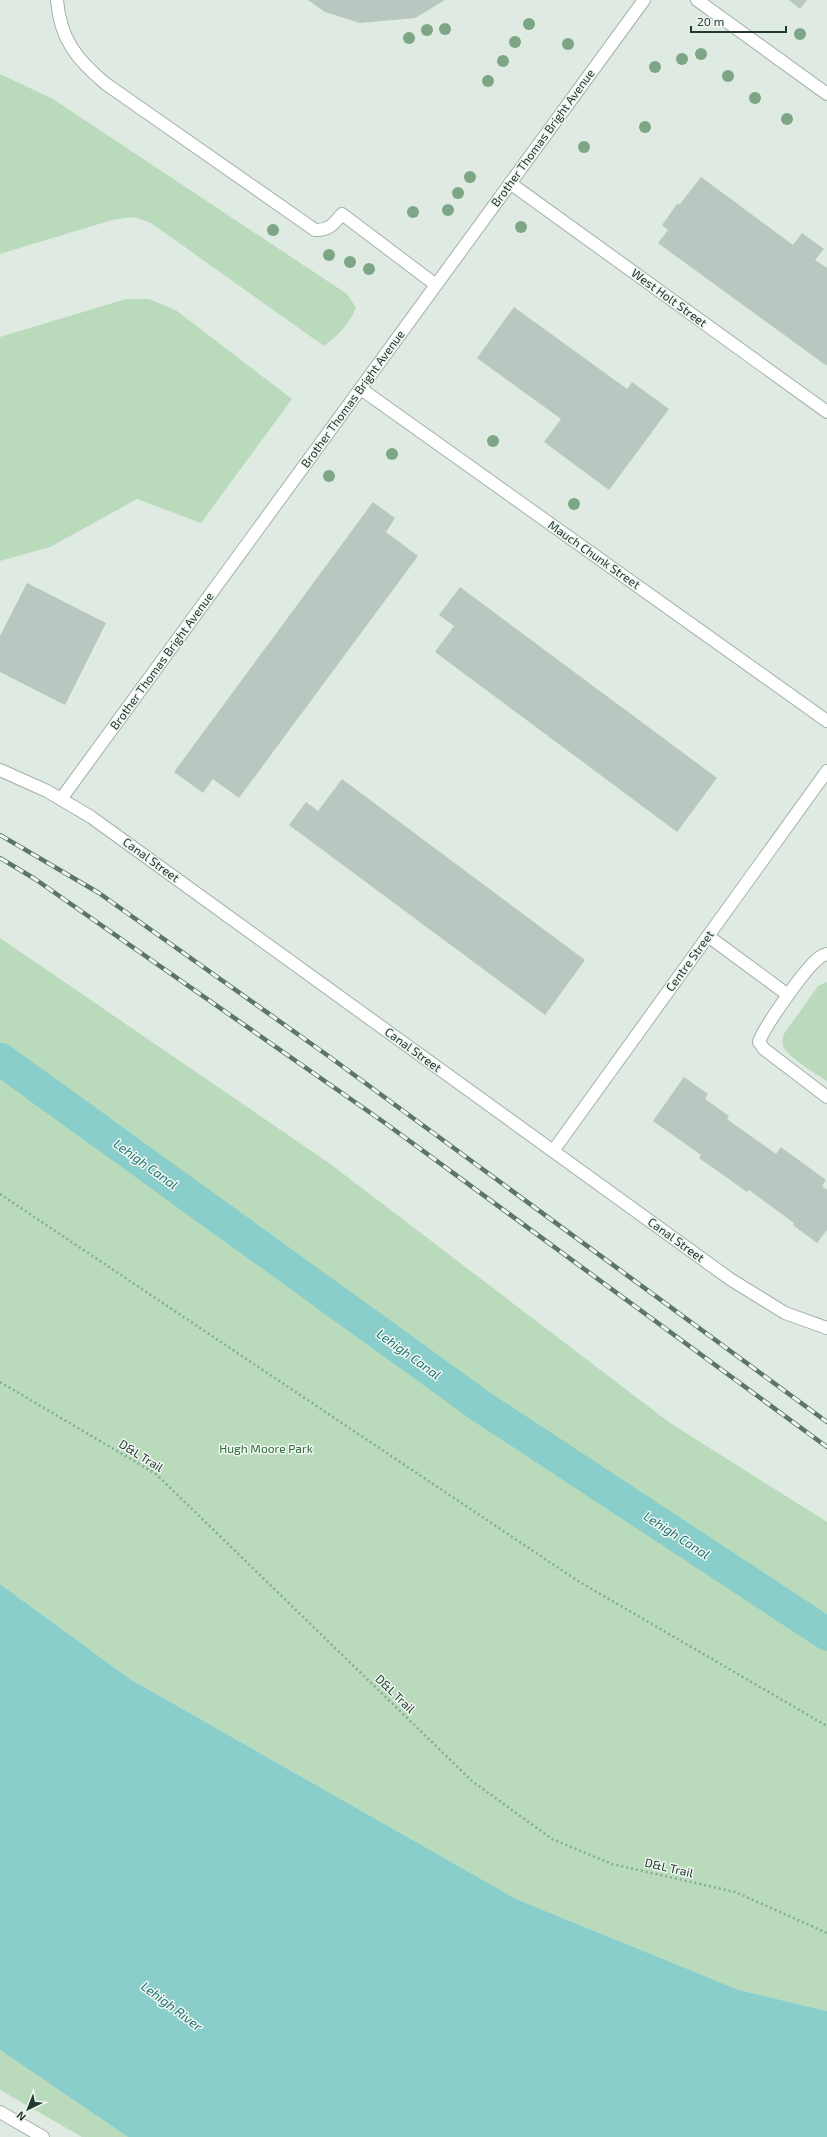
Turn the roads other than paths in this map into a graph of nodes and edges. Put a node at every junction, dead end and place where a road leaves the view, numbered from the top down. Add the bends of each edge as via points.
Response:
1 (57, 0) edge
2 (644, 0) edge
3 (697, 0) edge
4 (827, 94) edge
5 (510, 183) junction
6 (436, 285) junction
7 (360, 389) junction
8 (827, 412) edge
9 (827, 721) edge
10 (0, 770) edge
11 (827, 771) edge
12 (61, 799) junction
13 (708, 936) junction
14 (827, 954) edge
15 (788, 995) junction
16 (827, 1097) edge
17 (553, 1151) junction
18 (827, 1328) edge
19 (0, 2112) edge
20 (43, 2137) edge

1 - 6 street via 59,20 66,38 78,57 106,84 315,230 324,230 333,225 342,214
2 - 5 street, Brother Thomas Bright Avenue
3 - 4 street
5 - 6 street, Brother Thomas Bright Avenue
5 - 8 street, West Holt Street
6 - 7 street, Brother Thomas Bright Avenue
7 - 9 street, Mauch Chunk Street
7 - 12 street, Brother Thomas Bright Avenue
10 - 12 street, Canal Street
11 - 13 street, Centre Street
12 - 17 street, Canal Street via 97,822
13 - 15 street
13 - 17 street, Centre Street
14 - 15 street via 818,958
15 - 16 street via 762,1031 759,1042 764,1050
17 - 18 street, Canal Street via 762,1300 785,1313
19 - 20 street

